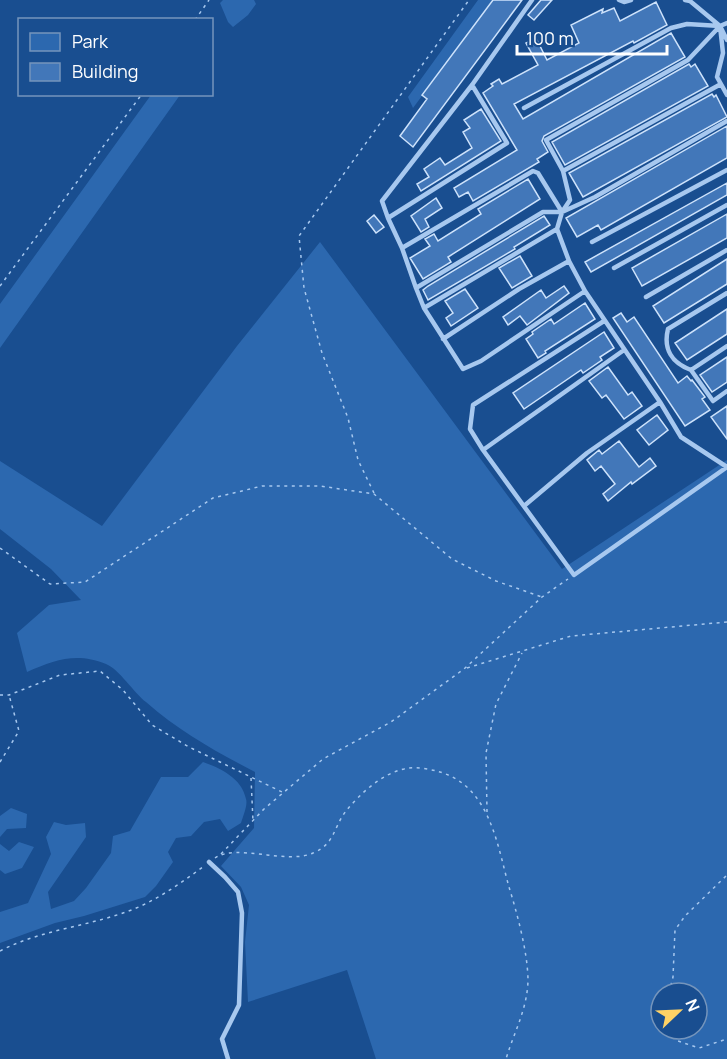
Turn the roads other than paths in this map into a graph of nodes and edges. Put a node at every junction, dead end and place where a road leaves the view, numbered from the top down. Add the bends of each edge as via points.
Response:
1 (532, 0) edge
2 (619, 0) edge
3 (631, 0) edge
4 (685, 0) edge
5 (727, 23) edge
6 (720, 26) junction
7 (727, 40) edge
8 (721, 84) junction
9 (472, 85) junction
10 (727, 95) edge
11 (524, 108) dead end
12 (727, 122) edge
13 (727, 170) edge
14 (563, 171) junction
15 (727, 205) edge
16 (562, 212) junction
17 (387, 218) junction
18 (557, 229) junction
19 (592, 242) dead end
20 (402, 248) junction
21 (727, 250) edge
22 (569, 261) junction
23 (615, 268) dead end
24 (416, 288) junction
25 (585, 291) junction
26 (727, 293) edge
27 (646, 297) dead end
28 (424, 308) junction
29 (604, 321) junction
30 (443, 339) junction
31 (727, 346) edge
32 (624, 350) junction
33 (691, 370) junction
34 (727, 391) edge
35 (660, 402) junction
36 (483, 450) junction
37 (727, 467) edge
38 (524, 506) junction
39 (209, 862) road end
40 (228, 1059) edge

1 - 9 lane
2 - 3 lane
4 - 6 lane
5 - 6 lane
6 - 7 lane
6 - 8 lane via 723,53 717,77
6 - 11 lane via 687,24 671,28
6 - 14 lane via 688,60 546,140
8 - 10 lane
8 - 14 lane
9 - 17 lane via 382,201
9 - 17 lane via 507,143
12 - 16 lane
13 - 19 lane
14 - 16 lane via 570,200
15 - 23 lane
16 - 18 lane
16 - 20 lane via 533,171
16 - 24 lane via 543,212
17 - 20 lane
18 - 22 lane
18 - 28 lane
20 - 24 lane
21 - 27 lane
22 - 25 lane
22 - 30 lane
24 - 28 lane
25 - 29 lane
25 - 30 lane via 464,369
26 - 33 lane via 668,329 665,339 674,361
28 - 30 lane
29 - 32 lane
29 - 36 lane via 473,405 470,429
31 - 33 lane
32 - 35 lane
32 - 36 lane
33 - 34 lane via 713,401
35 - 37 lane via 681,437
35 - 38 lane via 587,453
36 - 38 lane
37 - 38 lane via 574,575
39 - 40 lane via 238,892 242,913 239,1005 222,1039

